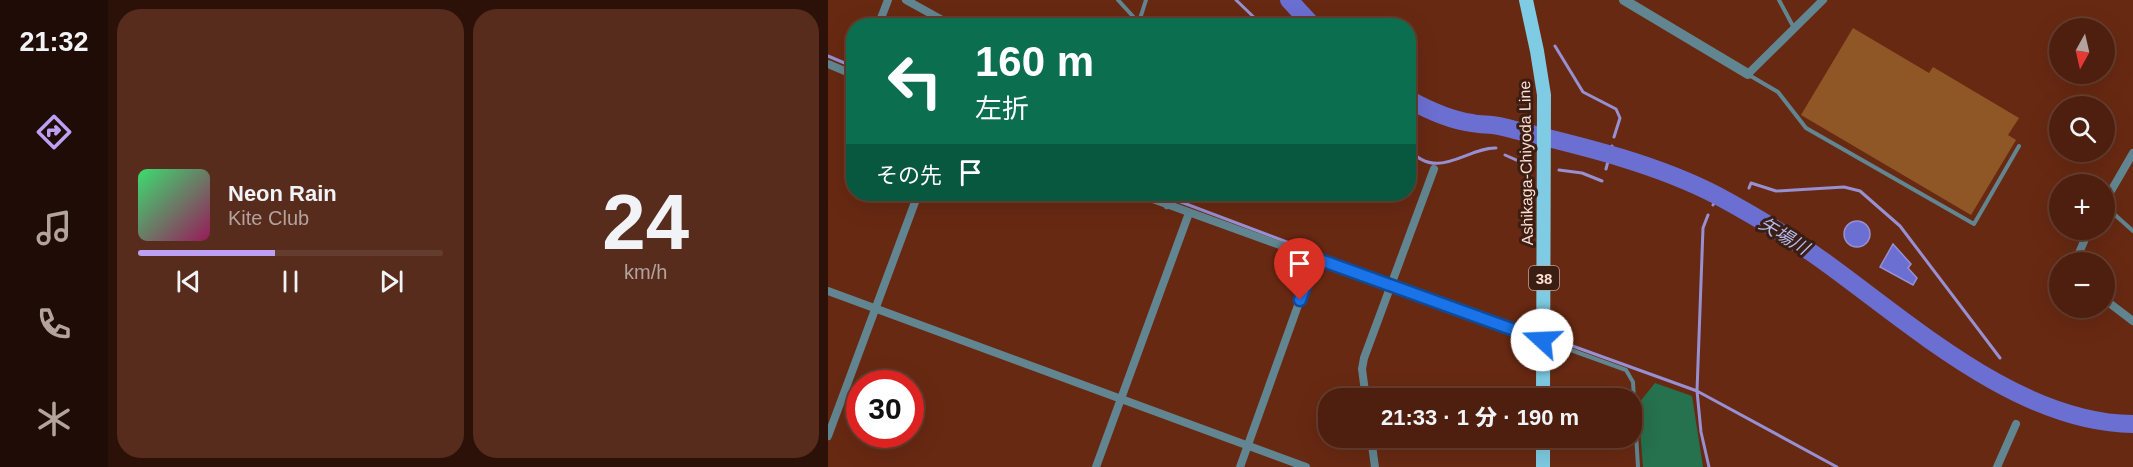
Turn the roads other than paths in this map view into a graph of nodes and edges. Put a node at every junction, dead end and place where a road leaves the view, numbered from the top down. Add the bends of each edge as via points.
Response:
1 (888, 0) edge
2 (906, 0) edge
3 (1118, 0) edge
4 (1146, 0) edge
5 (1526, 0) edge
6 (1624, 0) edge
7 (1779, 0) edge
8 (1823, 0) edge
9 (881, 18) edge
10 (939, 18) edge
11 (1133, 18) edge
12 (1140, 18) edge
13 (1794, 29) junction
14 (828, 64) edge
15 (846, 72) edge
16 (1748, 74) junction
17 (2019, 146) dead end
18 (2133, 153) edge
19 (1434, 169) dead end
20 (2115, 185) edge
21 (915, 201) edge
22 (1157, 201) edge
23 (1165, 201) edge
24 (1167, 205) junction
25 (1189, 213) junction
26 (2115, 214) edge
27 (2133, 231) edge
28 (1315, 258) junction
29 (1393, 285) junction
30 (828, 291) edge
31 (2115, 307) edge
32 (876, 308) junction
33 (2132, 320) edge
34 (1542, 340) junction
35 (1365, 388) edge
36 (1543, 388) edge
37 (1120, 397) junction
38 (2016, 424) dead end
39 (828, 436) edge
40 (1247, 446) junction
41 (1372, 448) edge
42 (1543, 448) edge
43 (1096, 467) edge
44 (1240, 467) edge
45 (1306, 467) edge
46 (1375, 467) edge
47 (1543, 467) edge
48 (1638, 467) edge
49 (1996, 467) edge

1 - 9 street
2 - 10 street
3 - 11 lane
4 - 12 lane
5 - 34 main road, Ashikaga-Chiyoda Line / 38 via 1540,69 1544,122
6 - 16 street
7 - 13 lane
8 - 13 street
13 - 16 street
14 - 15 street
16 - 17 lane via 1778,92 1806,128 1974,224
18 - 20 street
19 - 29 street
21 - 32 street
22 - 24 street
23 - 24 street
24 - 25 street
25 - 28 street
25 - 37 street
26 - 27 lane
28 - 29 street
28 - 40 street
29 - 34 street
29 - 35 street via 1364,358
30 - 32 street
31 - 33 street
32 - 37 street
32 - 39 street
34 - 36 main road, Ashikaga-Chiyoda Line / 38
34 - 48 lane via 1626,370 1633,382
37 - 40 street
37 - 43 street
38 - 49 street
40 - 44 street
40 - 45 street
41 - 46 street
42 - 47 main road

